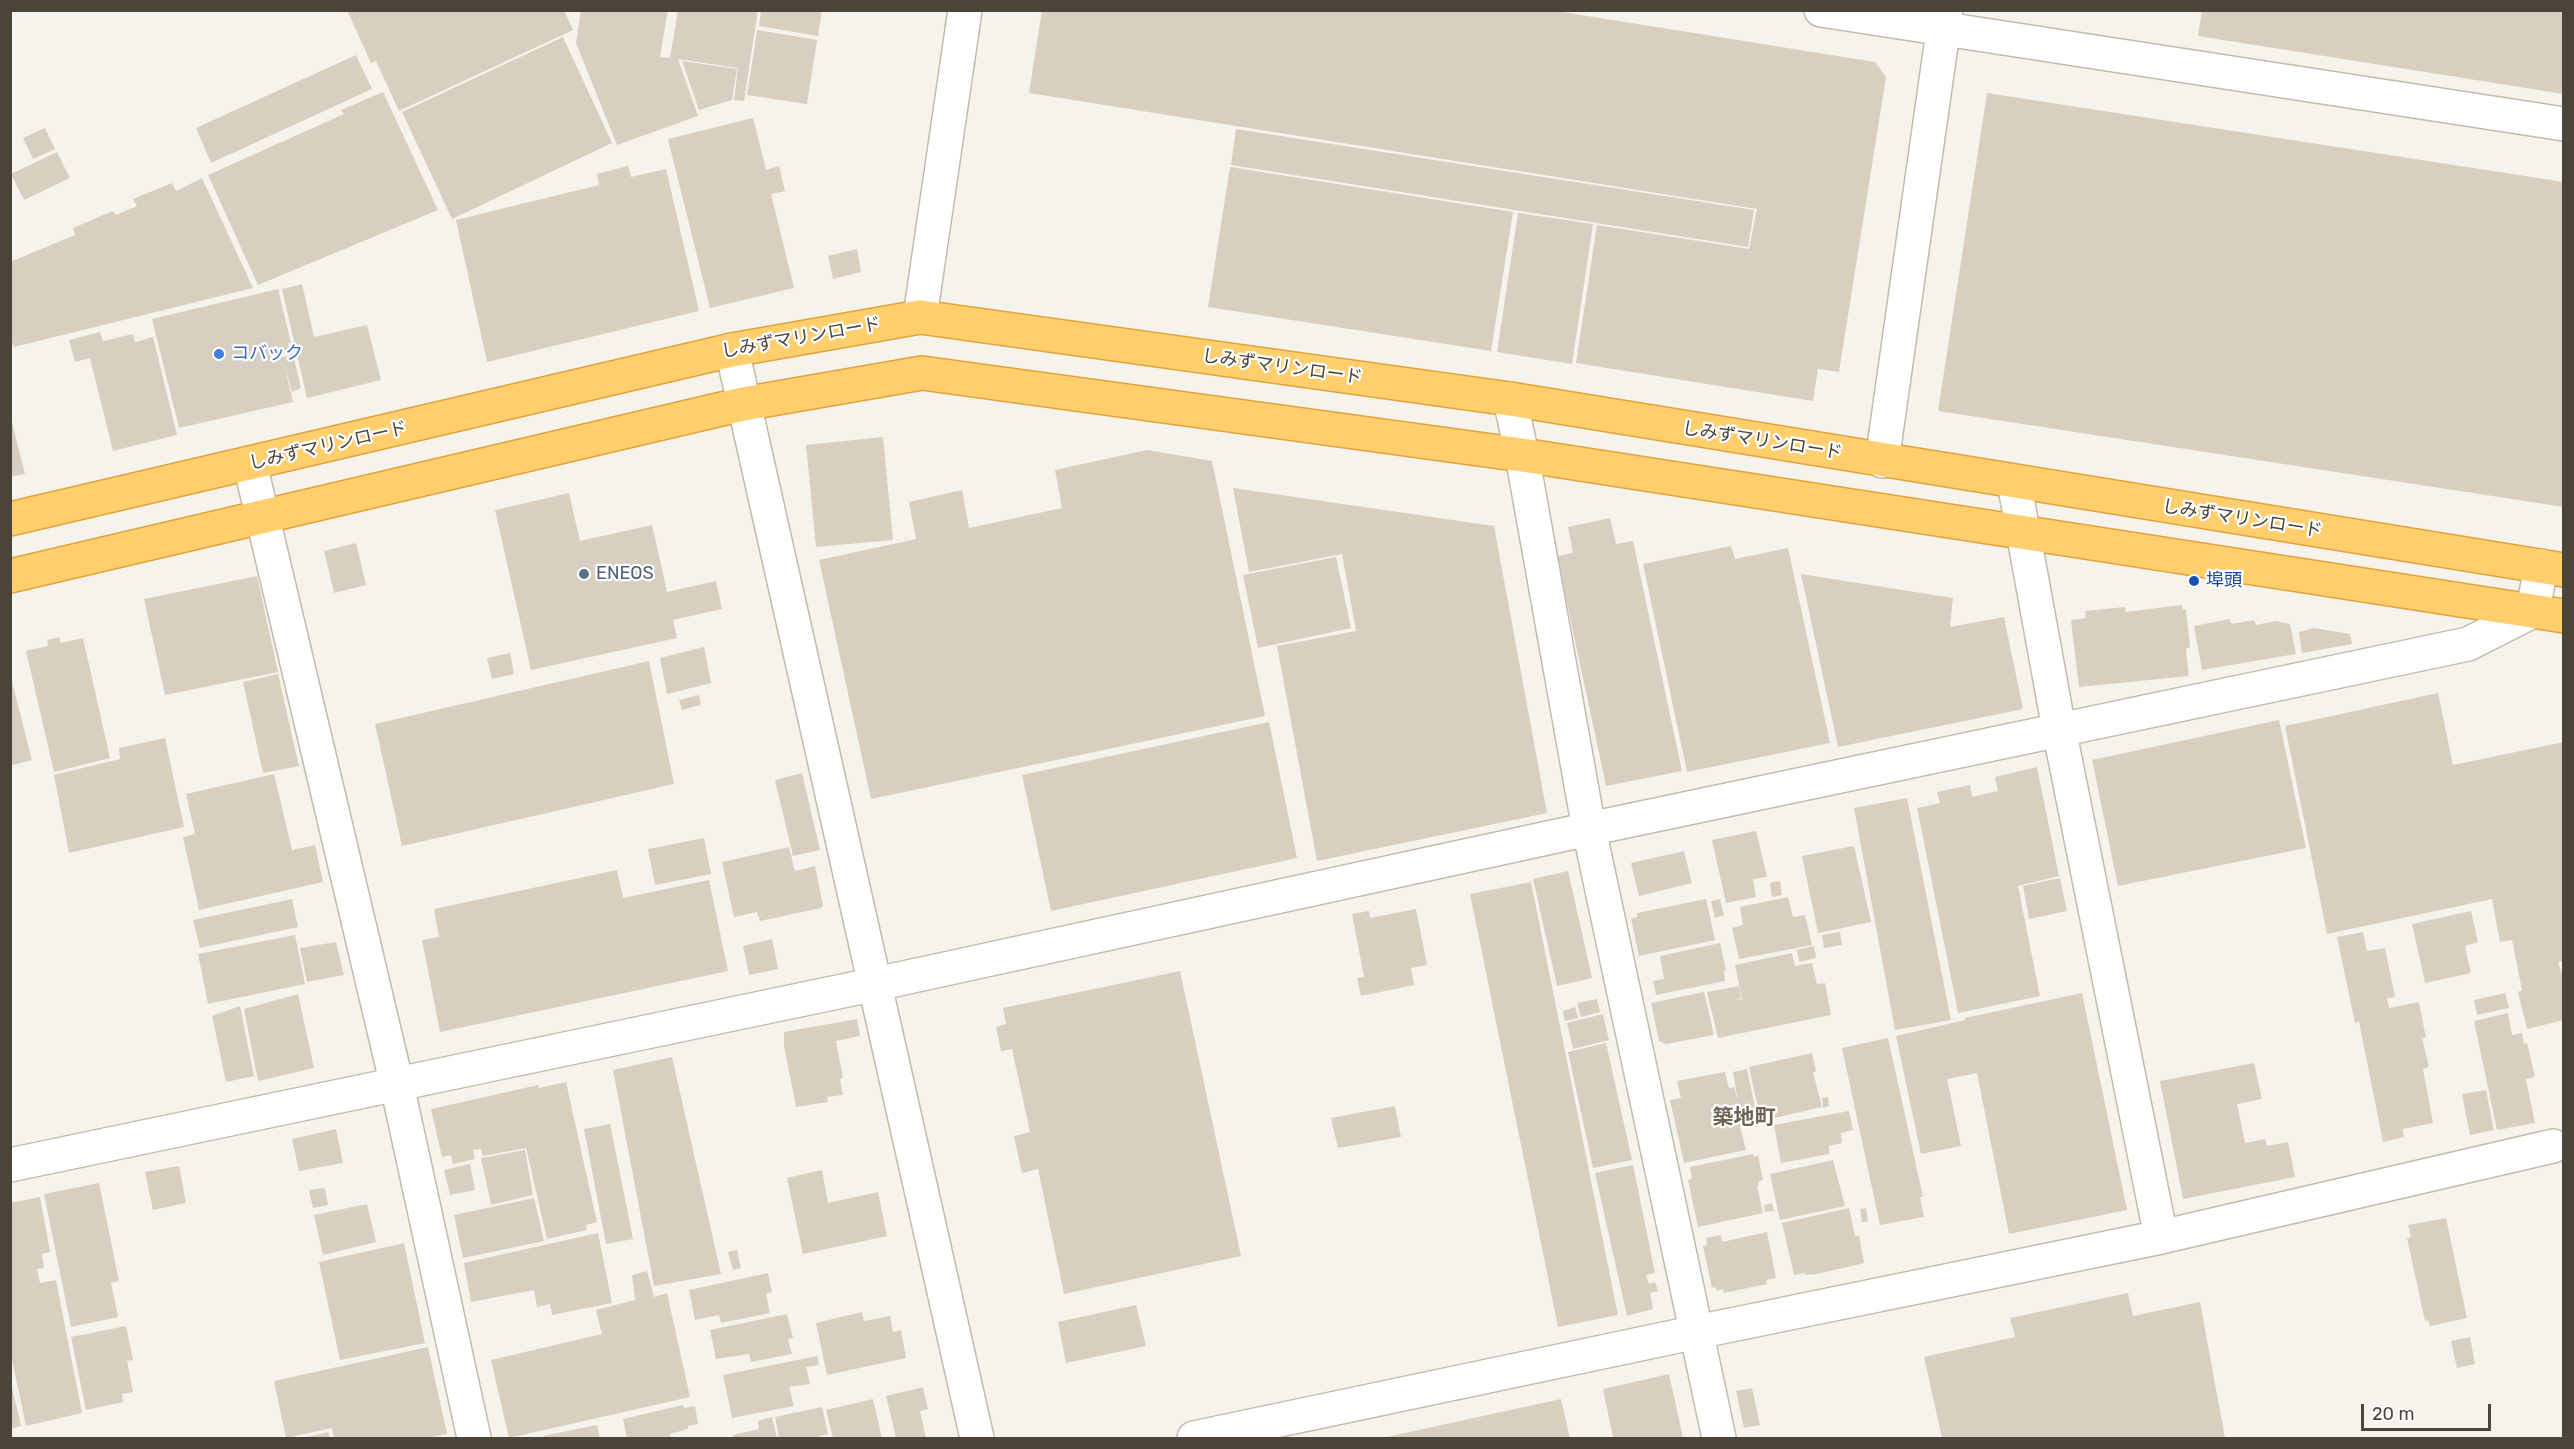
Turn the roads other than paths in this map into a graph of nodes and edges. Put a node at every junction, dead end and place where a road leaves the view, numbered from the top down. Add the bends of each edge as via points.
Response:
1 (965, 10) edge
2 (1821, 10) edge
3 (1945, 20) edge
4 (2564, 124) edge
5 (920, 317) junction
6 (732, 350) junction
7 (1510, 399) junction
8 (743, 404) junction
9 (1522, 455) junction
10 (1882, 461) junction
11 (250, 464) junction
12 (2014, 482) junction
13 (263, 518) junction
14 (10, 519) edge
15 (2024, 534) junction
16 (2552, 568) edge
17 (10, 576) edge
18 (2548, 614) edge
19 (2059, 729) junction
20 (1589, 829) junction
21 (876, 984) junction
22 (397, 1085) junction
23 (2553, 1146) dead end
24 (10, 1165) edge
25 (2161, 1237) junction
26 (1697, 1332) junction
27 (474, 1438) edge
28 (977, 1438) edge
29 (1194, 1438) edge
30 (1719, 1438) edge

1 - 5 street
2 - 3 street
3 - 4 street
3 - 10 street
5 - 6 highway, しみずマリンロード
5 - 7 highway, しみずマリンロード
6 - 8 street
6 - 11 highway, しみずマリンロード
7 - 9 street
7 - 10 highway, しみずマリンロード
8 - 9 highway via 921,373
8 - 13 highway
8 - 21 street
9 - 15 highway
9 - 20 street
10 - 12 highway, しみずマリンロード
11 - 13 street
11 - 14 highway, しみずマリンロード
12 - 15 street
12 - 16 highway, しみずマリンロード
13 - 17 highway
13 - 22 street
15 - 18 highway
15 - 19 street
16 - 18 street
18 - 19 street via 2468,644
19 - 20 street
19 - 25 street
20 - 21 street
20 - 26 street
21 - 22 street
21 - 28 street
22 - 24 street
22 - 27 street
23 - 25 street
25 - 26 street
26 - 29 street
26 - 30 street

